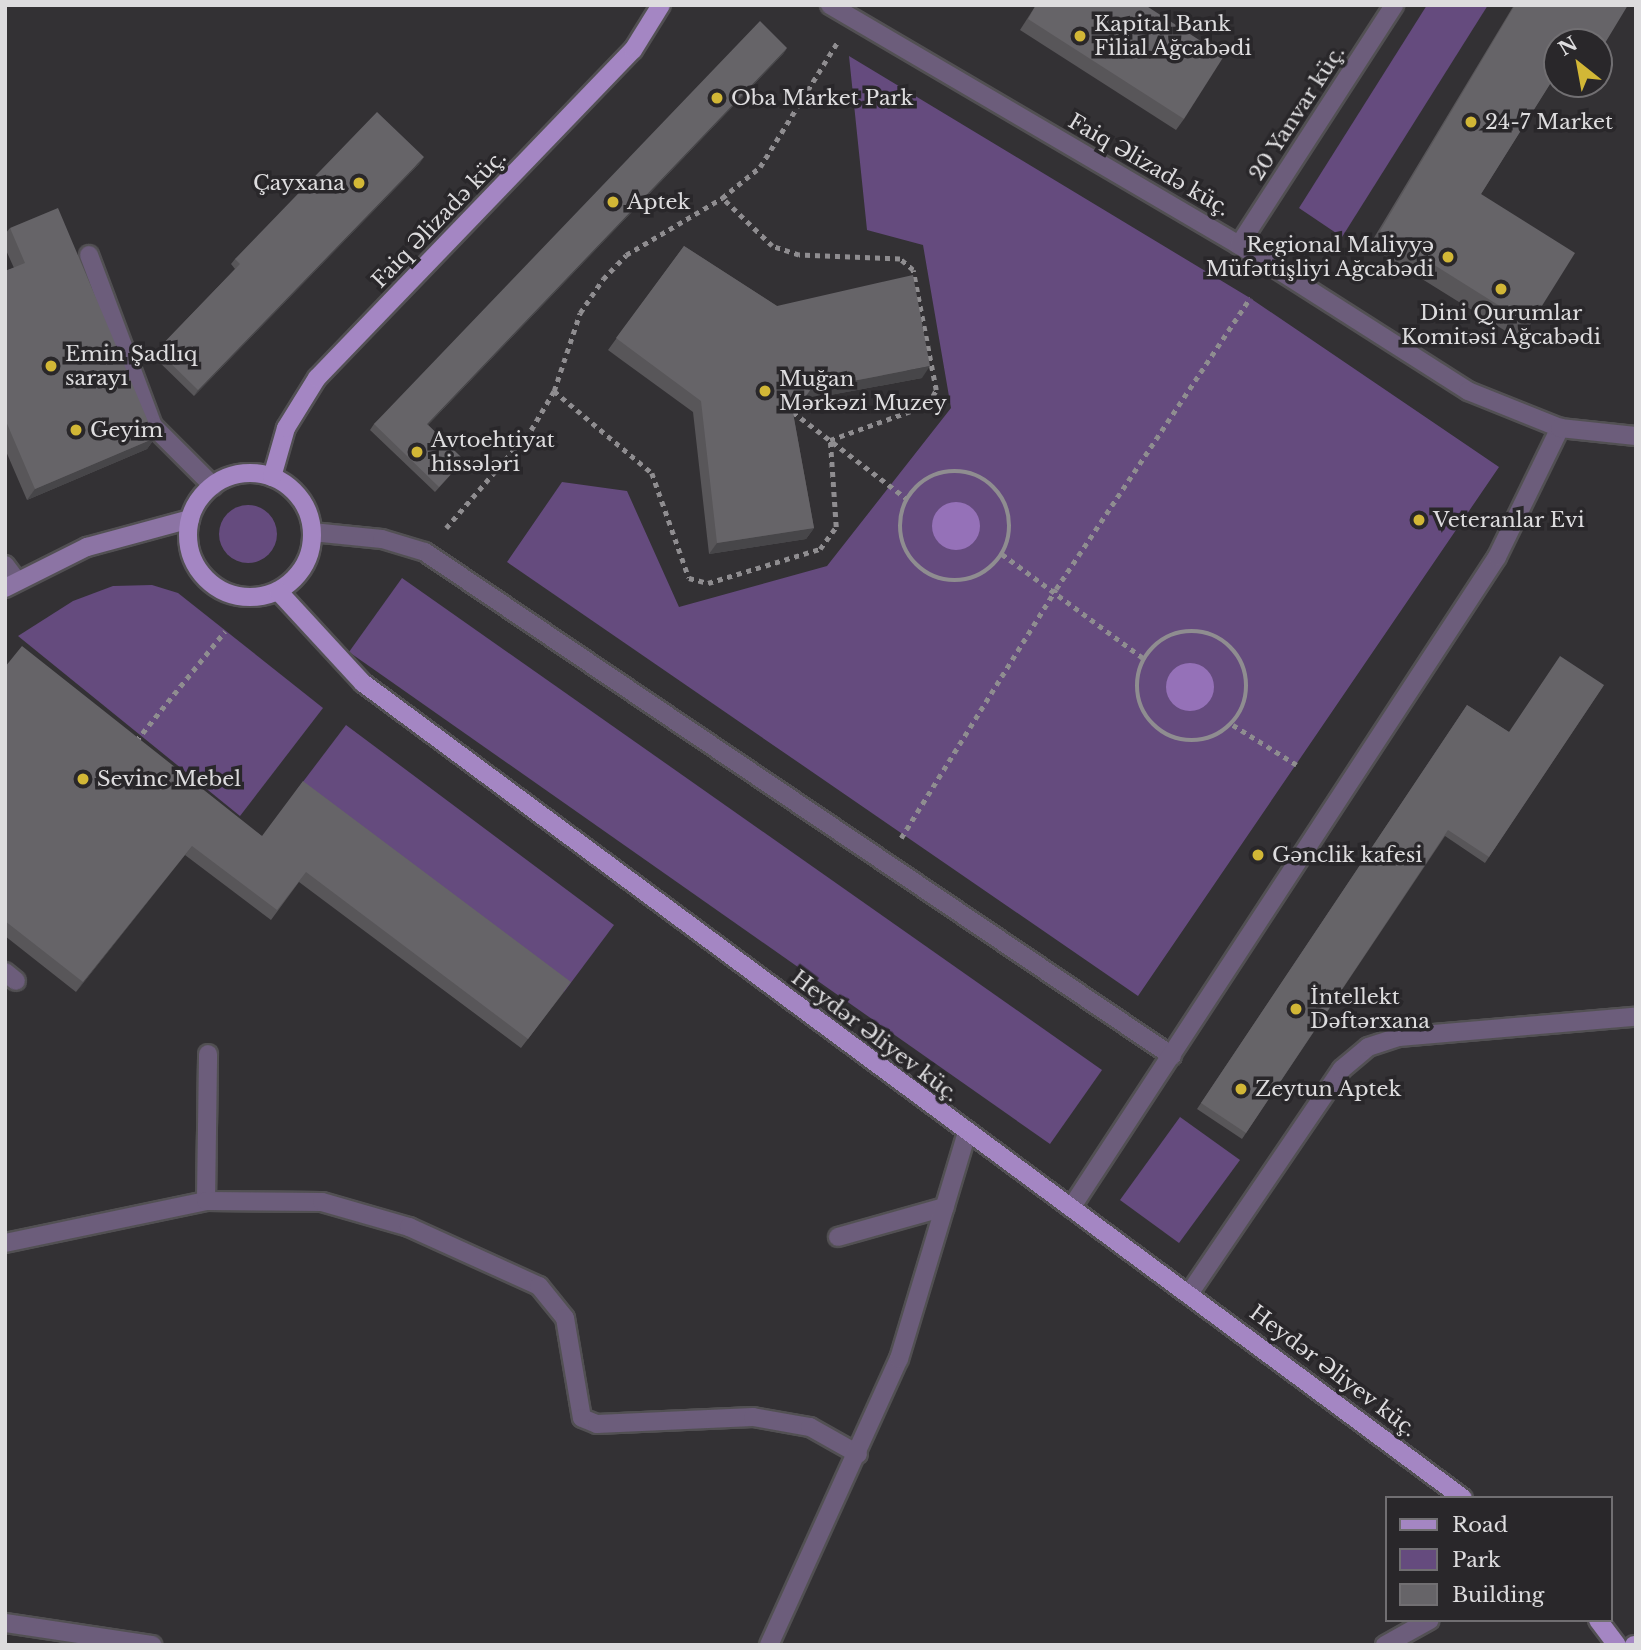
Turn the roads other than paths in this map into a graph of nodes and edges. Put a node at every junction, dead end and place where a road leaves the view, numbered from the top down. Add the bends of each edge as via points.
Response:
1 (661, 5) edge
2 (830, 5) edge
3 (1394, 5) edge
4 (1239, 245) junction
5 (89, 256) dead end
6 (1560, 428) junction
7 (1636, 436) edge
8 (272, 477) junction
9 (212, 486) junction
10 (190, 519) junction
11 (312, 532) junction
12 (5, 565) edge
13 (11, 585) edge
14 (278, 591) junction
15 (1634, 1017) dead end
16 (208, 1054) dead end
17 (1172, 1056) junction
18 (967, 1133) junction
19 (206, 1201) junction
20 (945, 1207) junction
21 (1071, 1208) junction
22 (838, 1237) dead end
23 (5, 1243) edge
24 (1191, 1291) junction
25 (858, 1454) junction
26 (1460, 1496) edge
27 (5, 1622) edge
28 (1426, 1622) edge
29 (1600, 1622) edge
30 (47, 1636) edge
31 (152, 1645) edge
32 (769, 1645) edge
33 (1385, 1645) edge
34 (1617, 1645) edge

1 - 8 main road, Faiq Əlizadə küç. via 633,50 317,377 286,428
2 - 4 street, Faiq Əlizadə küç.
3 - 4 street, 20 Yanvar küç.
4 - 6 street, Faiq Əlizadə küç. via 1468,391
5 - 9 street via 153,426
6 - 7 street, Faiq Əlizadə küç.
6 - 17 street via 1497,557
8 - 9 main road via 251,473
8 - 11 main road via 300,498
9 - 10 main road
10 - 13 main road via 87,547
10 - 14 main road via 188,539 203,576 238,596
11 - 14 main road via 307,560
11 - 17 street via 382,539 425,552 884,866
12 - 13 street
14 - 18 main road, Heydər Əliyev küç. via 363,684
15 - 24 street via 1399,1037 1368,1047 1342,1069
16 - 19 street
17 - 21 street
18 - 20 street
18 - 21 main road, Heydər Əliyev küç.
19 - 23 street
19 - 25 street via 322,1202 410,1227 539,1286 565,1318 574,1401 582,1418 597,1424 753,1417 810,1427
20 - 22 street
20 - 25 street via 899,1359
21 - 24 main road, Heydər Əliyev küç.
24 - 26 main road, Heydər Əliyev küç.
25 - 32 street
27 - 30 street
28 - 33 street
29 - 34 main road
30 - 31 street

